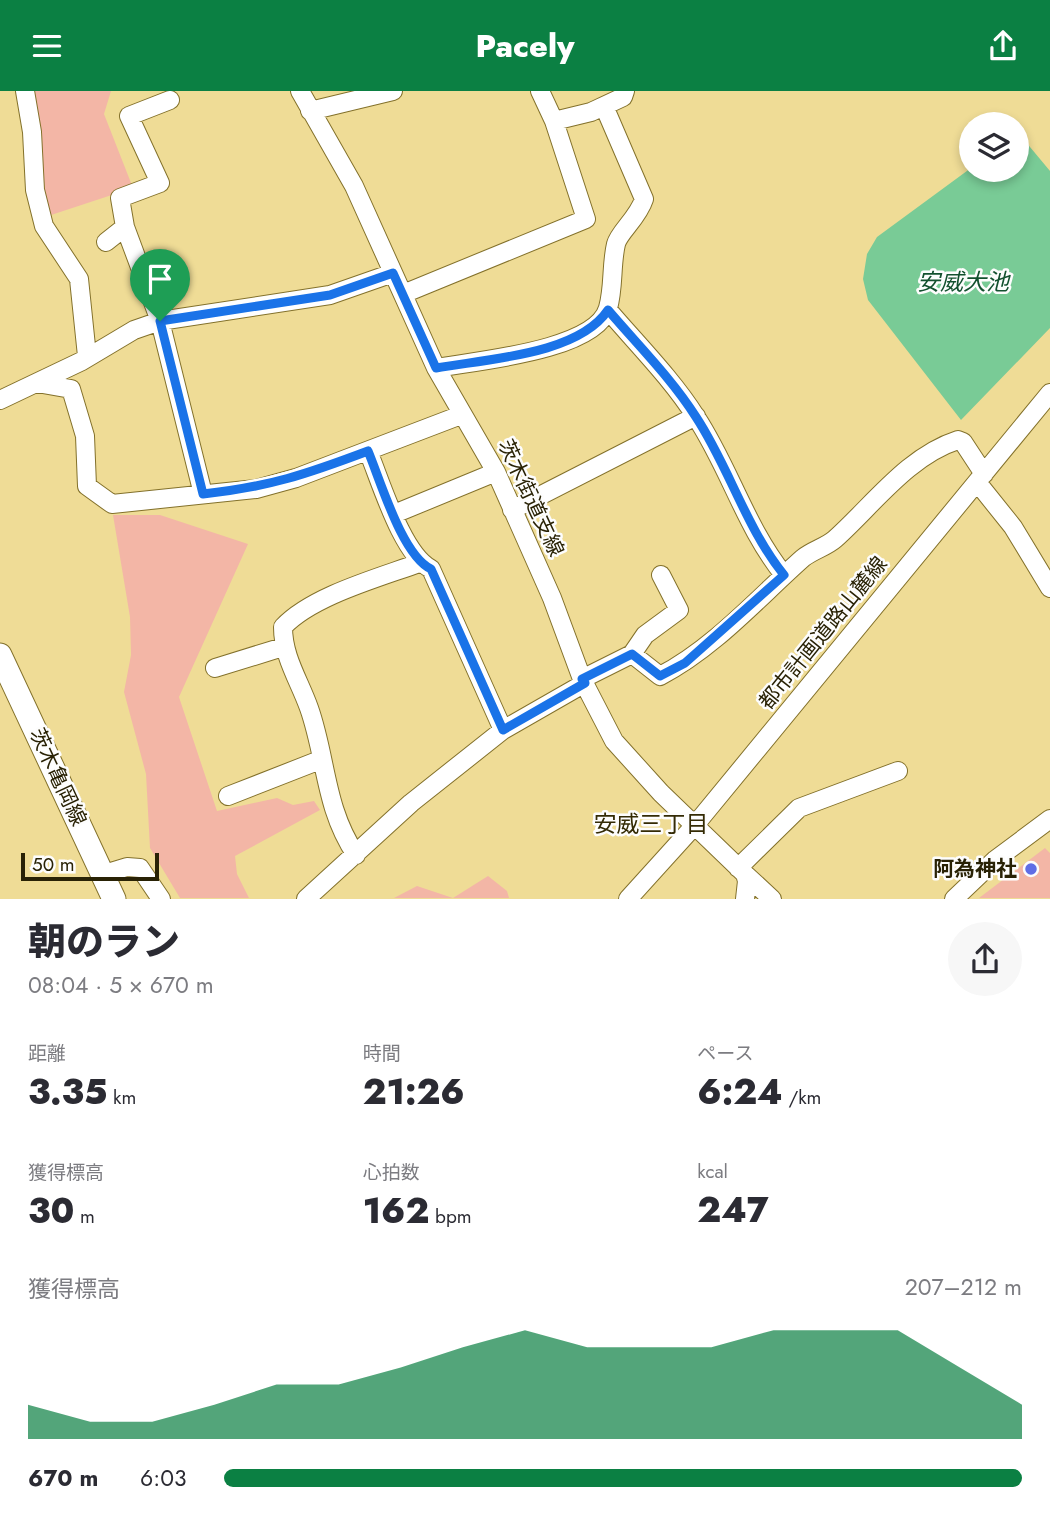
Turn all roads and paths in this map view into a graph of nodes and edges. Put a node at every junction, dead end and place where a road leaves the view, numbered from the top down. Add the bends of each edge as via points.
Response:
1 (25, 91) edge
2 (300, 91) edge
3 (393, 91) edge
4 (540, 91) edge
5 (625, 91) edge
6 (170, 100) dead end
7 (604, 106) junction
8 (310, 111) junction
9 (554, 121) junction
10 (125, 227) junction
11 (106, 242) dead end
12 (393, 273) junction
13 (403, 294) junction
14 (608, 310) junction
15 (160, 321) junction
16 (87, 356) junction
17 (436, 368) junction
18 (37, 383) junction
19 (1050, 393) edge
20 (0, 400) edge
21 (461, 415) junction
22 (696, 416) junction
23 (368, 451) junction
24 (496, 472) junction
25 (980, 478) junction
26 (203, 494) junction
27 (512, 510) junction
28 (394, 515) junction
29 (419, 563) junction
30 (661, 575) dead end
31 (784, 575) junction
32 (1050, 588) edge
33 (283, 647) junction
34 (632, 654) junction
35 (0, 655) edge
36 (215, 668) dead end
37 (584, 681) junction
38 (503, 730) junction
39 (320, 760) junction
40 (898, 771) dead end
41 (228, 796) dead end
42 (1050, 819) edge
43 (695, 825) junction
44 (356, 855) junction
45 (741, 871) junction
46 (104, 874) junction
47 (114, 898) edge
48 (160, 898) edge
49 (306, 898) edge
50 (628, 898) edge
51 (745, 898) edge
52 (772, 898) edge
53 (954, 898) edge

1 - 16 street via 37,202 49,235 79,279
2 - 8 street, 茨木街道支線
3 - 8 street
4 - 9 street
5 - 7 street via 623,97
6 - 10 street via 130,116 160,183 120,198
7 - 9 street
7 - 14 street via 644,199 638,216 617,240
8 - 12 street, 茨木街道支線 via 355,186
9 - 13 street via 586,219
10 - 11 street
10 - 15 street
12 - 13 street, 茨木街道支線
12 - 15 street via 330,295
13 - 17 street, 茨木街道支線
14 - 17 street via 598,324 566,342
14 - 22 street
15 - 16 street
15 - 26 street
16 - 18 street
17 - 21 street, 茨木街道支線
18 - 20 street
18 - 26 street via 71,389 85,436 87,487 112,504
19 - 25 street, 都市計画道路山麓線
21 - 23 street
21 - 24 street, 茨木街道支線
22 - 27 street
22 - 31 street via 767,554
23 - 26 street via 256,489
23 - 28 street
24 - 27 street, 茨木街道支線
24 - 28 street
25 - 31 street via 963,442 943,445 913,465 832,542
25 - 32 street
25 - 43 street, 都市計画道路山麓線
27 - 37 street, 茨木街道支線
28 - 29 street
29 - 33 street via 294,615 283,627
29 - 38 street via 431,569
30 - 34 street via 679,610 645,635
31 - 34 street via 685,663 660,676
33 - 36 street
33 - 39 street via 309,709
34 - 37 street
35 - 46 main road, 茨木亀岡線
37 - 38 street
37 - 43 street, 茨木街道支線 via 614,741
38 - 44 street via 411,803
39 - 41 street
39 - 44 street via 335,815
40 - 45 street via 799,808
42 - 53 street
43 - 45 street, 茨木街道支線
43 - 50 street, 都市計画道路山麓線
44 - 49 street
45 - 51 street via 747,881
45 - 52 street, 茨木街道支線
46 - 47 main road, 茨木亀岡線
46 - 48 street via 140,868

